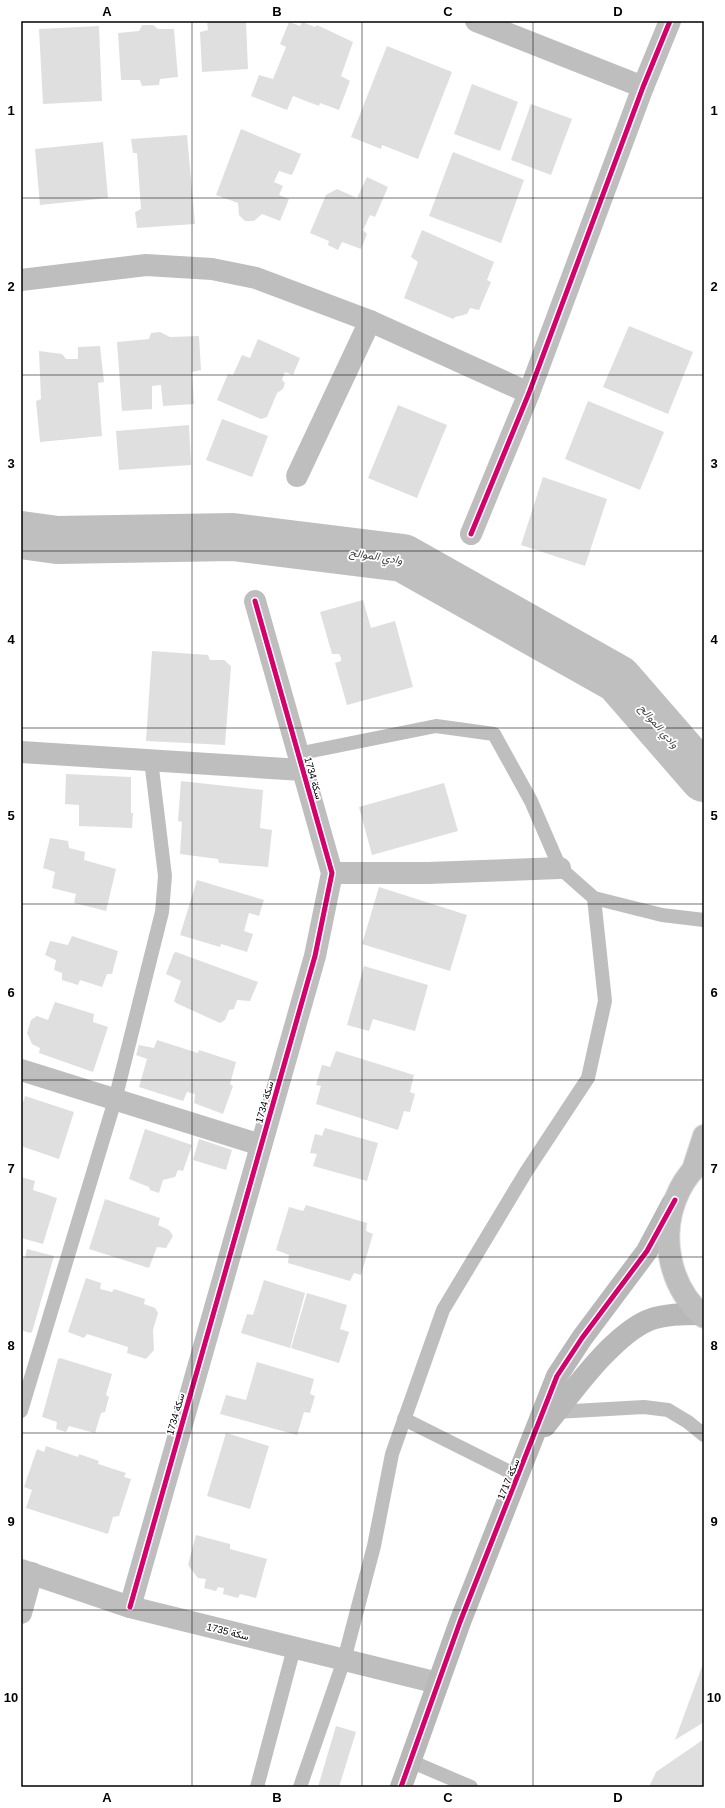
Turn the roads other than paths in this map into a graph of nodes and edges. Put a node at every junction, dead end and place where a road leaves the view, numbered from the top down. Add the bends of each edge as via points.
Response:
1 (476, 21) edge
2 (670, 21) edge
3 (643, 87) junction
4 (21, 280) edge
5 (370, 320) junction
6 (529, 393) junction
7 (297, 476) dead end
8 (471, 534) dead end
9 (255, 601) dead end
10 (21, 752) edge
11 (151, 760) junction
12 (300, 762) junction
13 (560, 868) junction
14 (332, 873) junction
15 (594, 898) junction
16 (704, 920) edge
17 (21, 1070) edge
18 (115, 1100) junction
19 (704, 1136) edge
20 (261, 1145) junction
21 (698, 1164) edge
22 (675, 1200) junction
23 (702, 1316) edge
24 (21, 1411) edge
25 (556, 1412) junction
26 (404, 1419) junction
27 (704, 1435) edge
28 (533, 1441) junction
29 (518, 1476) junction
30 (27, 1572) edge
31 (130, 1607) junction
32 (21, 1613) edge
33 (294, 1648) junction
34 (344, 1660) junction
35 (438, 1683) junction
36 (410, 1761) junction
37 (257, 1787) edge
38 (300, 1787) edge
39 (401, 1787) edge
40 (471, 1787) edge

1 - 3 street
2 - 3 street
3 - 6 street
4 - 5 street via 146,265 212,269 256,278
5 - 6 street
5 - 7 street
6 - 8 street
9 - 12 street, سكة 1734
10 - 11 street
11 - 12 street
11 - 18 lane via 165,876 162,912
12 - 13 lane via 436,726 494,734 530,801
12 - 14 street, سكة 1734
13 - 14 street via 428,873
13 - 15 lane
14 - 20 street, سكة 1734 via 315,956
15 - 16 lane via 662,915
15 - 26 lane via 604,1000 588,1078 526,1172 443,1310
17 - 18 street
18 - 20 street
18 - 24 lane
19 - 21 street
20 - 31 street, سكة 1734
21 - 22 street via 686,1179
22 - 23 street via 669,1220 671,1261 680,1287
22 - 28 street, سكة 1717 via 647,1251 557,1376
23 - 25 street, سكة 1717 via 674,1314 649,1320 627,1332 608,1349
25 - 27 lane via 644,1407 668,1410
25 - 28 street, سكة 1717
26 - 29 lane
26 - 34 lane via 392,1454 374,1546
28 - 29 street, سكة 1717
29 - 35 street, سكة 1717
30 - 31 street, سكة 1735
30 - 32 street
31 - 33 street, سكة 1735
33 - 34 street, سكة 1735
33 - 37 lane
34 - 35 street, سكة 1735
34 - 38 lane
35 - 36 street, سكة 1717
36 - 39 street, سكة 1717
36 - 40 lane

